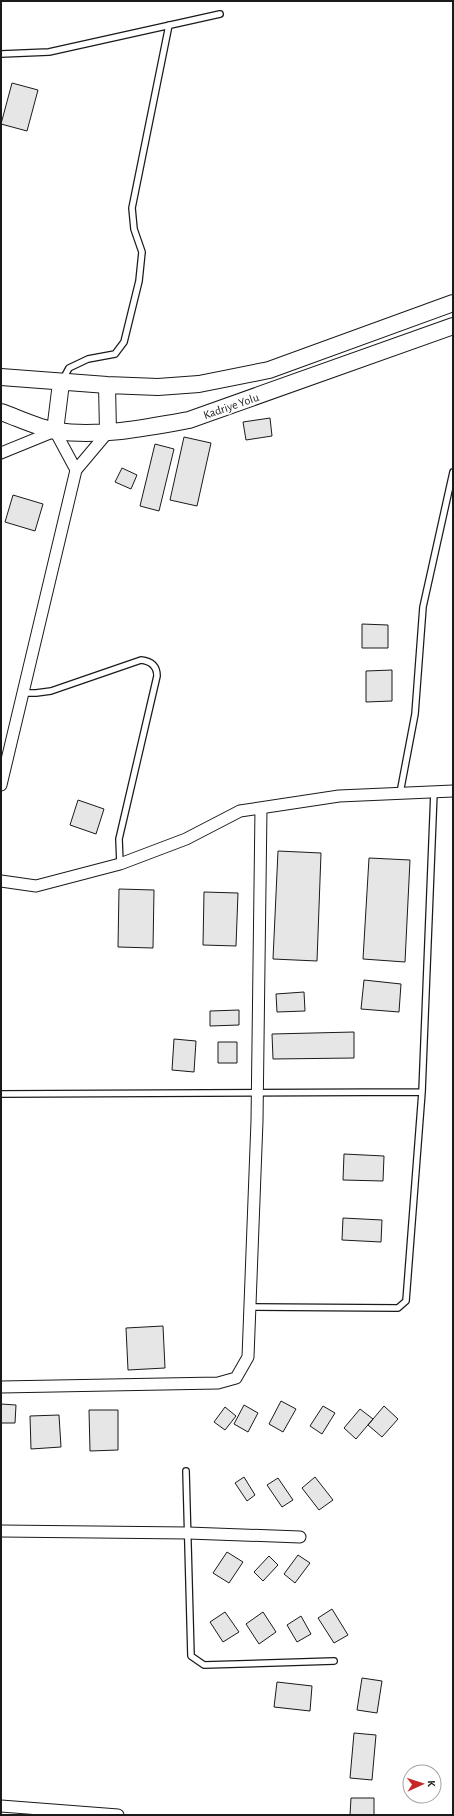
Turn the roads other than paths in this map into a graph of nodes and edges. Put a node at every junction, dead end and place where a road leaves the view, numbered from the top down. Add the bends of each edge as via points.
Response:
1 (220, 14) dead end
2 (169, 25) junction
3 (1, 54) edge
4 (453, 303) edge
5 (453, 326) edge
6 (1, 377) edge
7 (61, 383) junction
8 (107, 385) junction
9 (1, 412) edge
10 (55, 431) junction
11 (108, 432) junction
12 (1, 453) edge
13 (76, 470) junction
14 (453, 472) edge
15 (23, 693) junction
16 (1, 785) edge
17 (453, 791) edge
18 (434, 792) junction
19 (400, 793) junction
20 (260, 808) junction
21 (120, 864) junction
22 (1, 881) edge
23 (422, 1092) junction
24 (257, 1093) junction
25 (1, 1094) edge
26 (250, 1308) junction
27 (1, 1387) edge
28 (186, 1471) dead end
29 (1, 1531) edge
30 (188, 1532) junction
31 (300, 1536) dead end
32 (334, 1661) dead end
33 (1, 1806) edge
34 (118, 1815) edge

1 - 2 lane
2 - 3 lane via 49,52
2 - 7 lane via 132,208 134,229 142,252 139,281 124,342 116,354 88,359 69,368
4 - 8 main road, Kadriye Yolu via 269,370 200,384 158,387
5 - 11 main road, Kadriye Yolu via 189,420 149,428
6 - 7 main road, Kadriye Yolu
7 - 8 main road, Kadriye Yolu
7 - 10 main road
8 - 11 main road
9 - 10 main road, Kadriye Yolu
10 - 11 main road, Kadriye Yolu
10 - 12 street
10 - 13 street
11 - 13 street
13 - 15 street
14 - 19 lane via 423,607 415,714
15 - 16 street
15 - 21 lane via 51,691 141,660 151,662 155,666 157,676 119,839
17 - 18 street
18 - 19 street
18 - 23 lane
19 - 20 street via 339,796
20 - 21 street via 240,811 186,839
20 - 24 street
21 - 22 street via 36,886
23 - 24 lane
23 - 26 lane via 406,1301 398,1308
24 - 25 lane
24 - 26 street
26 - 27 street via 248,1357 236,1378 218,1384
28 - 30 lane
29 - 30 street
30 - 31 street
30 - 32 lane via 191,1656 204,1665
33 - 34 street

